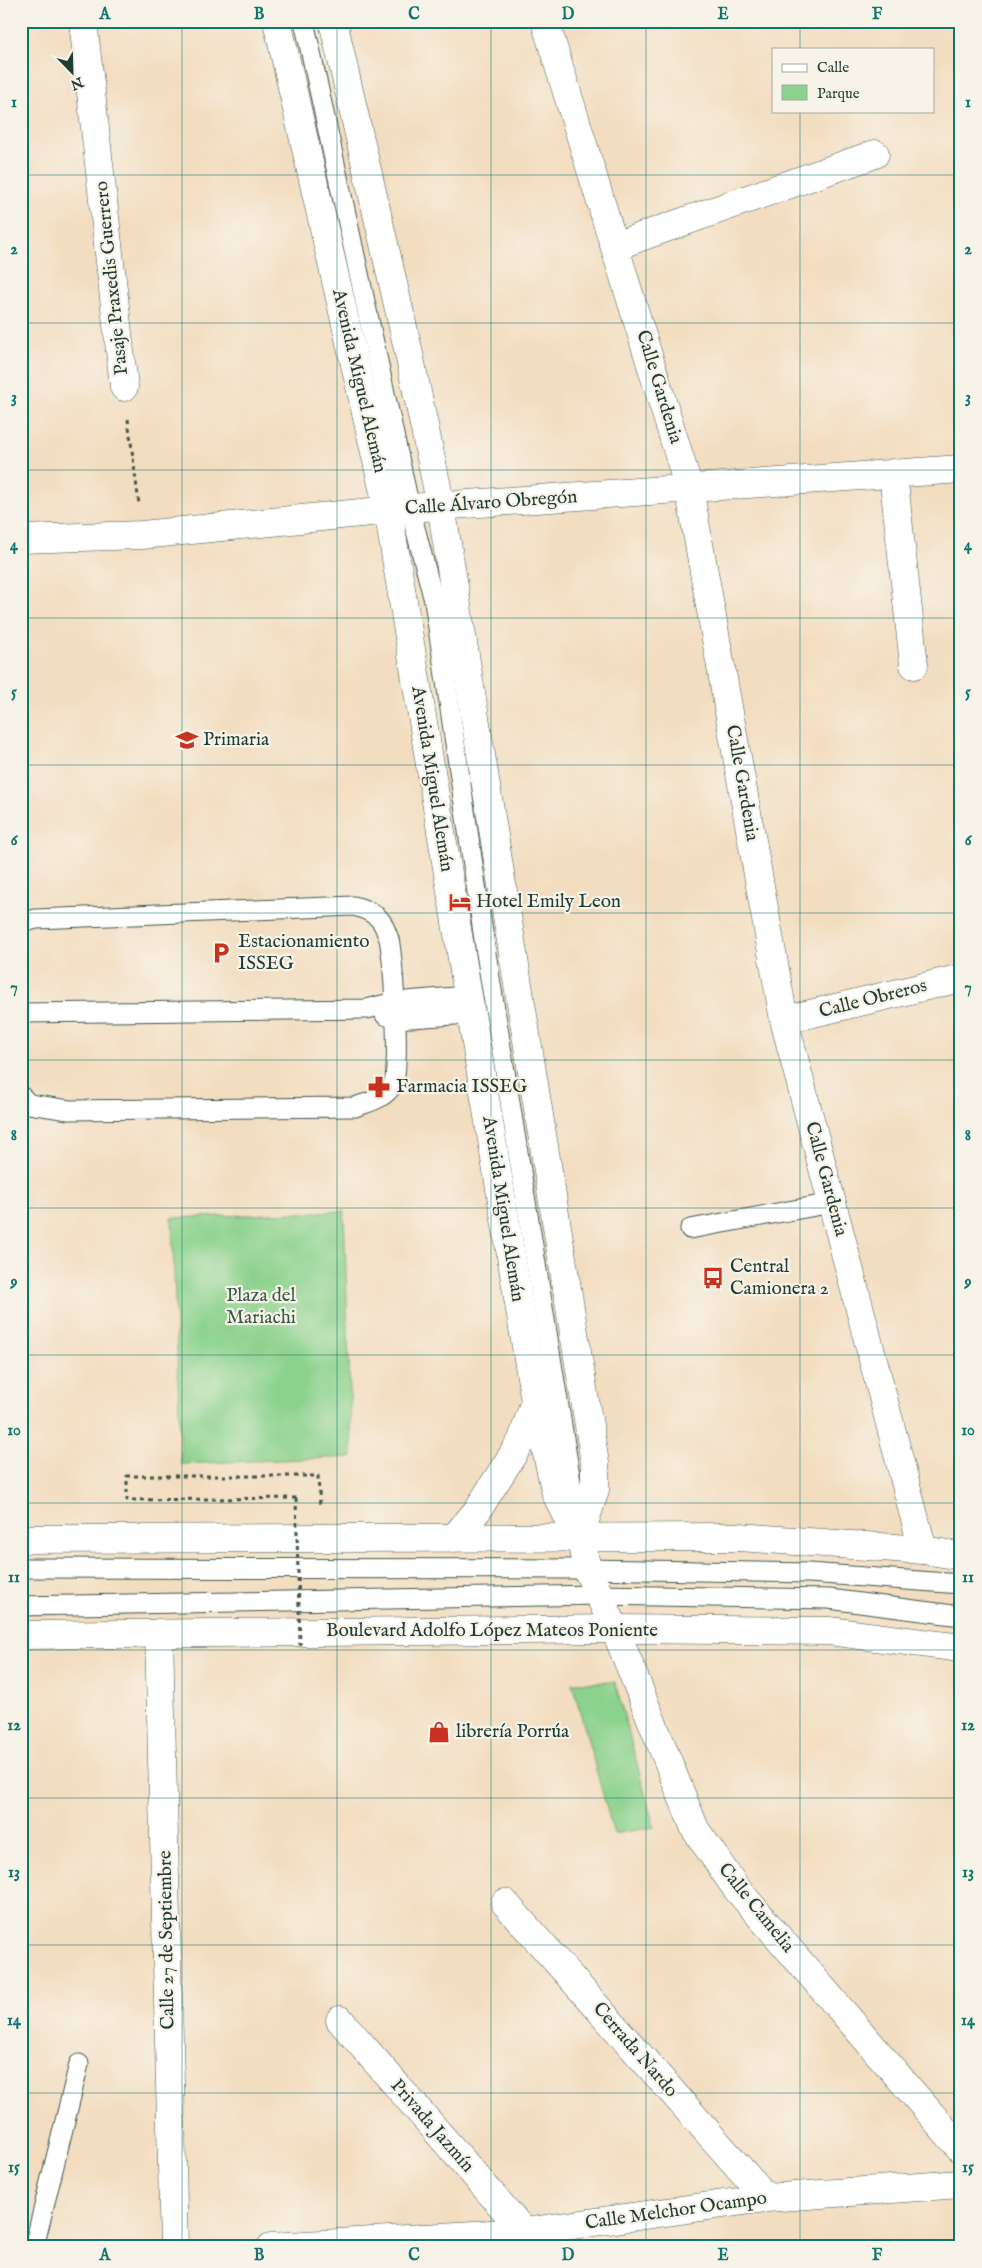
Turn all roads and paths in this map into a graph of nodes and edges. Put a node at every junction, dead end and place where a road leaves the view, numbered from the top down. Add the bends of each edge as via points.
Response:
1 (83, 21) edge
2 (277, 21) edge
3 (304, 21) edge
4 (333, 21) edge
5 (544, 21) edge
6 (875, 154) dead end
7 (615, 246) junction
8 (124, 387) joint
9 (961, 469) edge
10 (893, 473) junction
11 (689, 488) junction
12 (441, 506) junction
13 (399, 509) junction
14 (142, 535) junction
15 (21, 538) edge
16 (914, 665) dead end
17 (21, 923) edge
18 (961, 978) edge
19 (469, 1005) junction
20 (395, 1011) junction
21 (21, 1013) edge
22 (784, 1020) junction
23 (21, 1096) edge
24 (832, 1203) junction
25 (690, 1229) dead end
26 (535, 1401) junction
27 (580, 1536) junction
28 (321, 1538) junction
29 (454, 1538) junction
30 (21, 1539) edge
31 (923, 1550) junction
32 (961, 1556) edge
33 (21, 1568) edge
34 (587, 1569) junction
35 (961, 1584) edge
36 (599, 1595) junction
37 (21, 1606) edge
38 (961, 1616) edge
39 (615, 1629) junction
40 (159, 1633) junction
41 (21, 1635) edge
42 (300, 1645) dead end
43 (961, 1648) edge
44 (505, 1903) dead end
45 (340, 2020) dead end
46 (79, 2064) dead end
47 (961, 2149) edge
48 (961, 2184) edge
49 (766, 2198) junction
50 (531, 2240) edge
51 (34, 2247) edge
52 (174, 2247) edge
53 (271, 2247) edge

1 - 8 street, Pasaje Praxedis Guerrero
2 - 13 street, Avenida Miguel Alemán
3 - 13 lane
4 - 12 street
5 - 7 street, Calle Gardenia
6 - 7 street
7 - 11 street, Calle Gardenia
8 - 14 path, Pasaje Praxedis Guerrero
9 - 10 street, Calle Álvaro Obregón
10 - 11 street, Calle Álvaro Obregón
10 - 16 street
11 - 12 street, Calle Álvaro Obregón
11 - 22 street, Calle Gardenia
12 - 13 street, Calle Álvaro Obregón
12 - 27 street via 595,1463 595,1490
13 - 14 street, Calle Álvaro Obregón
13 - 19 street, Avenida Miguel Alemán
13 - 27 lane via 434,601 486,952
14 - 15 street, Calle Álvaro Obregón
17 - 20 lane via 36,919 354,906 369,910 381,921 388,938
18 - 22 street, Calle Obreros
19 - 20 lane
19 - 26 street, Avenida Miguel Alemán
20 - 21 lane
20 - 23 lane via 397,1063 394,1084 381,1098 355,1107 69,1110 29,1104
22 - 24 street, Calle Gardenia
24 - 25 lane
24 - 31 street, Calle Gardenia
26 - 27 street, Avenida Miguel Alemán via 556,1494
26 - 29 street via 522,1440 476,1511
27 - 29 street
27 - 31 street via 738,1537
27 - 34 street, Avenida Miguel Alemán
28 - 29 street
28 - 30 street
28 - 42 path, bridge via 318,1476 127,1476 126,1500 296,1498
31 - 32 street
33 - 34 lane
34 - 35 lane via 809,1573
34 - 36 street, Avenida Miguel Alemán
36 - 37 lane
36 - 38 lane via 829,1599
36 - 39 street, Avenida Miguel Alemán
39 - 40 street, Boulevard Adolfo López Mateos Poniente
39 - 43 street, Boulevard Adolfo López Mateos Poniente via 829,1631
39 - 47 street, Calle Camelia via 695,1829 736,1888
40 - 41 street, Boulevard Adolfo López Mateos Poniente
40 - 52 street, Calle 27 de Septiembre
44 - 49 street, Cerrada Nardo
45 - 50 street, Privada Jazmín
46 - 51 lane
48 - 49 street, Calle Melchor Ocampo
49 - 50 street, Calle Melchor Ocampo
50 - 53 street, Calle Melchor Ocampo

